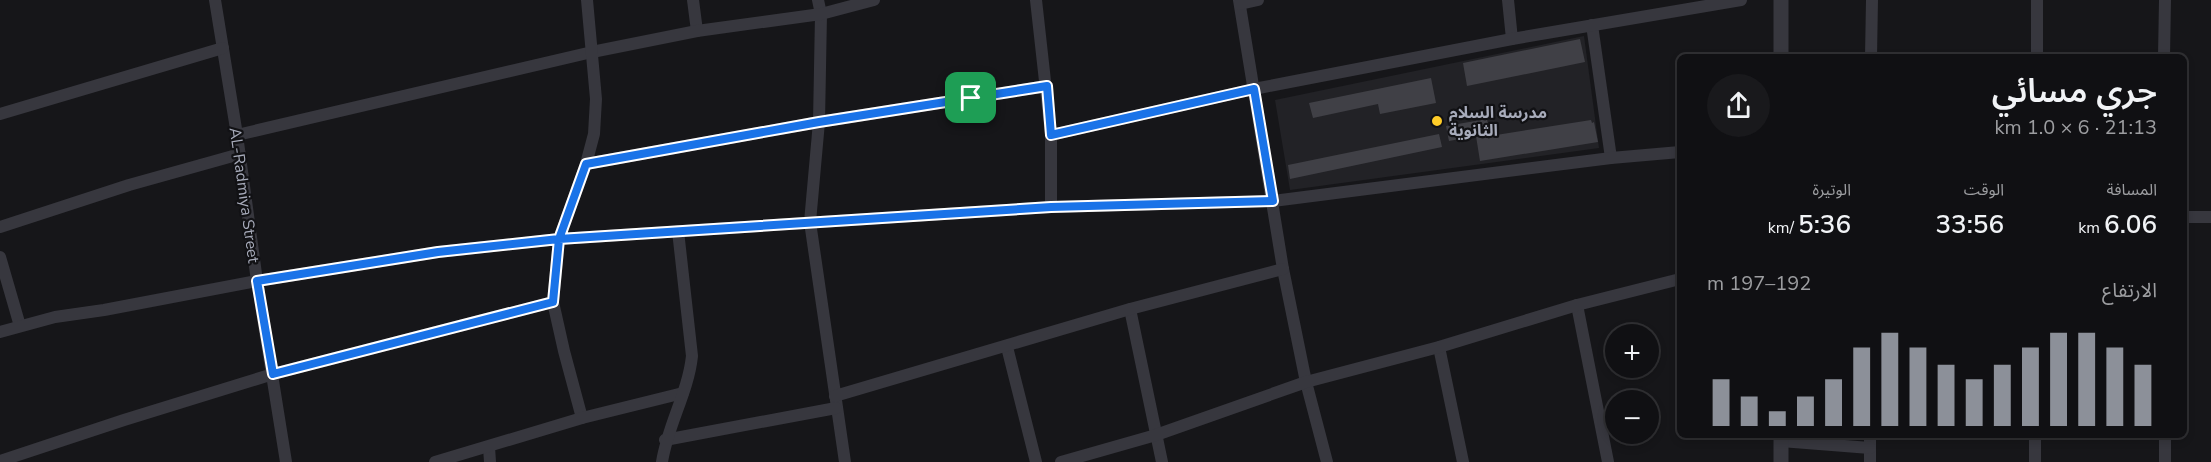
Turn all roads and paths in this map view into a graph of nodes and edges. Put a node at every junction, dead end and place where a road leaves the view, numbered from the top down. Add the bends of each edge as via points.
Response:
1 (215, 0) edge
2 (587, 0) edge
3 (693, 0) edge
4 (818, 0) edge
5 (874, 0) edge
6 (1036, 0) edge
7 (1258, 0) edge
8 (1508, 0) edge
9 (1741, 0) edge
10 (1780, 0) edge
11 (1872, 0) edge
12 (2037, 0) edge
13 (2165, 0) edge
14 (1240, 2) edge
15 (820, 14) junction
16 (1592, 25) junction
17 (697, 31) junction
18 (1512, 39) junction
19 (223, 48) junction
20 (592, 52) junction
21 (1780, 54) edge
22 (1871, 54) edge
23 (2037, 54) edge
24 (2164, 54) edge
25 (1047, 86) junction
26 (1254, 89) junction
27 (0, 114) edge
28 (819, 122) junction
29 (237, 135) junction
30 (1051, 135) junction
31 (1677, 152) edge
32 (240, 154) junction
33 (1611, 158) junction
34 (586, 164) junction
35 (1273, 201) junction
36 (1051, 207) junction
37 (2187, 217) edge
38 (2211, 217) edge
39 (810, 222) junction
40 (0, 227) edge
41 (678, 231) junction
42 (559, 239) junction
43 (0, 256) edge
44 (1283, 269) junction
45 (1677, 280) edge
46 (257, 281) junction
47 (553, 302) junction
48 (1577, 305) junction
49 (1130, 309) junction
50 (20, 326) junction
51 (0, 332) edge
52 (1007, 346) junction
53 (1439, 347) junction
54 (273, 374) junction
55 (1306, 382) junction
56 (683, 393) junction
57 (835, 402) junction
58 (582, 418) junction
59 (1156, 435) junction
60 (1780, 438) edge
61 (2036, 438) edge
62 (2165, 438) edge
63 (665, 440) junction
64 (1870, 441) edge
65 (489, 447) junction
66 (0, 461) edge
67 (286, 462) edge
68 (435, 462) edge
69 (490, 462) edge
70 (662, 462) edge
71 (845, 462) edge
72 (1036, 462) edge
73 (1061, 462) edge
74 (1162, 462) edge
75 (1327, 462) edge
76 (1463, 462) edge
77 (1608, 462) edge
78 (1781, 462) edge
79 (1870, 462) edge
80 (2035, 462) edge
81 (2165, 462) edge

1 - 19 street, AL-Radmiya Street
2 - 20 street
3 - 17 street
4 - 15 street
5 - 15 street
6 - 25 street
7 - 14 street
8 - 18 street
9 - 16 street
10 - 21 street
11 - 22 street
12 - 23 street
13 - 24 street
14 - 26 street
15 - 17 street
15 - 28 street
16 - 18 street
16 - 33 street
17 - 20 street
18 - 26 street
19 - 27 street
19 - 29 street, AL-Radmiya Street
20 - 29 street
20 - 34 street via 596,115
25 - 28 street
25 - 30 street
26 - 30 street
26 - 35 street
28 - 34 street
28 - 39 street
29 - 32 street, AL-Radmiya Street
30 - 36 street
31 - 33 street
32 - 40 street
32 - 46 street, AL-Radmiya Street
33 - 35 street
34 - 42 street
35 - 36 street
35 - 44 street
36 - 39 street
37 - 38 street
39 - 41 street
39 - 57 street
41 - 42 street
41 - 56 street via 692,356
42 - 46 street via 438,252
42 - 47 street
43 - 50 street
44 - 49 street
44 - 55 street
45 - 48 street
46 - 50 street
46 - 54 street, AL-Radmiya Street
47 - 54 street
47 - 58 street
48 - 53 street
48 - 77 street
49 - 52 street
49 - 59 street
50 - 51 street
52 - 57 street
52 - 72 street
53 - 55 street
53 - 76 street
54 - 66 street
54 - 67 street, AL-Radmiya Street
55 - 59 street
55 - 75 street
56 - 58 street
56 - 63 street
57 - 63 street
57 - 71 street
58 - 65 street
59 - 73 street
59 - 74 street
60 - 64 street
60 - 78 street
61 - 80 street
62 - 81 street
63 - 70 street
64 - 79 street
65 - 68 street
65 - 69 street

